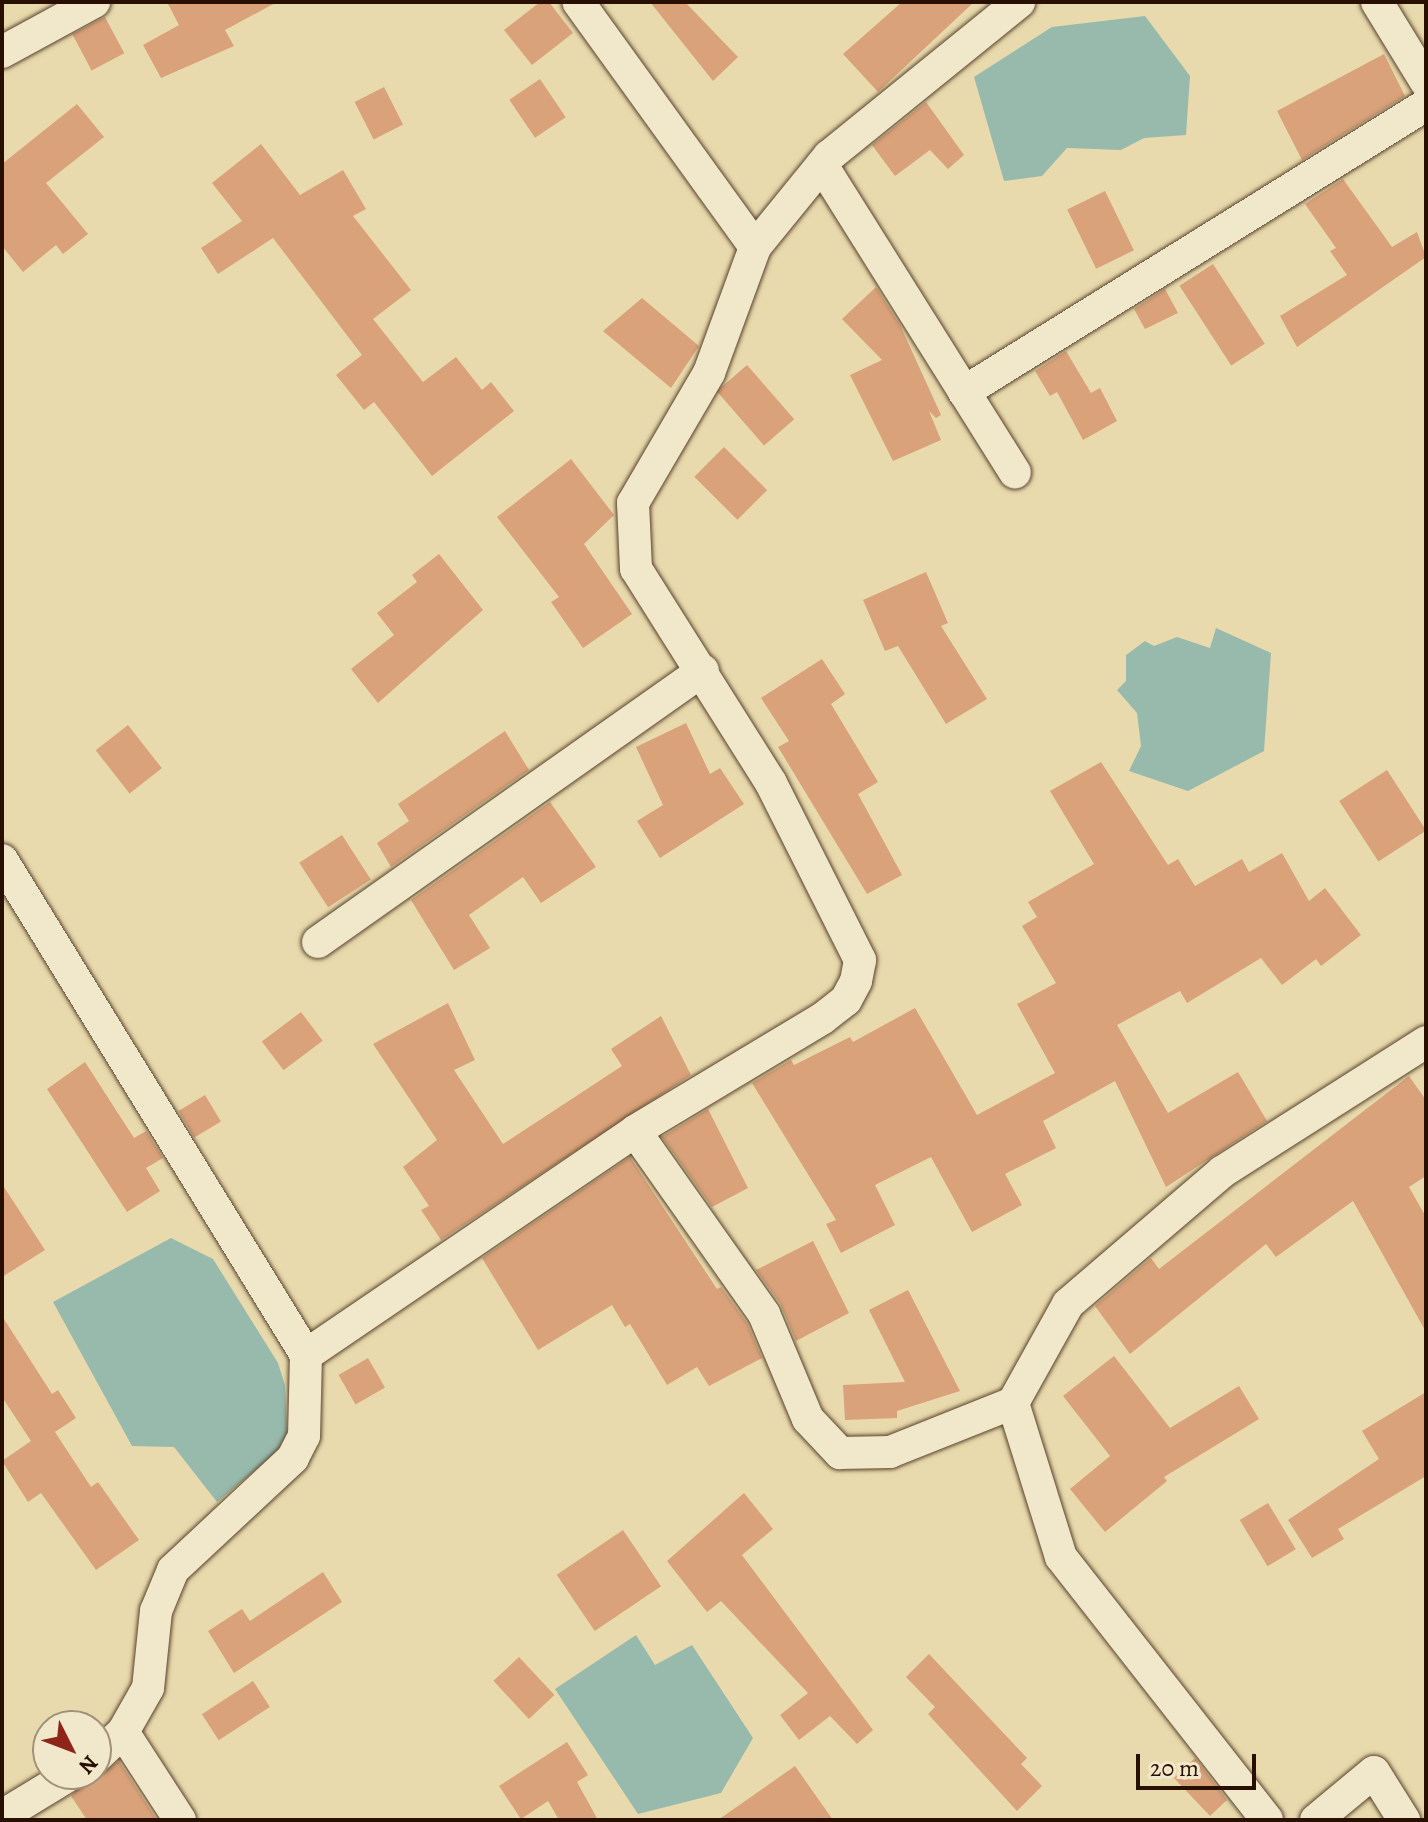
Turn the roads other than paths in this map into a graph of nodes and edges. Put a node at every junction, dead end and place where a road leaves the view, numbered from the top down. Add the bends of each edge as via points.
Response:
1 (94, 2) edge
2 (578, 2) edge
3 (1019, 2) edge
4 (1377, 2) edge
5 (2, 52) edge
6 (1426, 82) edge
7 (1426, 105) edge
8 (822, 165) junction
9 (755, 247) junction
10 (964, 392) junction
11 (1015, 473) dead end
12 (703, 670) junction
13 (2, 860) edge
14 (318, 942) dead end
15 (1426, 1042) edge
16 (635, 1131) junction
17 (306, 1355) junction
18 (1013, 1403) junction
19 (123, 1732) junction
20 (112, 1742) edge
21 (45, 1790) edge
22 (2, 1816) edge
23 (180, 1820) edge
24 (1267, 1820) edge
25 (1316, 1820) edge
26 (1404, 1820) edge

1 - 5 street
2 - 9 street
3 - 8 street
4 - 6 street
7 - 10 street
8 - 9 street
8 - 10 street
9 - 12 street via 709,373 633,503 636,569
10 - 11 street
12 - 14 street
12 - 16 street via 771,783 860,960 846,1000 823,1018
13 - 17 street
15 - 18 street via 1222,1172 1068,1304
16 - 17 street
16 - 18 street via 764,1314 808,1419 840,1453 890,1452
17 - 19 street via 304,1436 293,1458 173,1570 156,1611 148,1688
18 - 24 street via 1061,1557
19 - 20 street
19 - 23 street
21 - 22 street
25 - 26 street via 1374,1772

